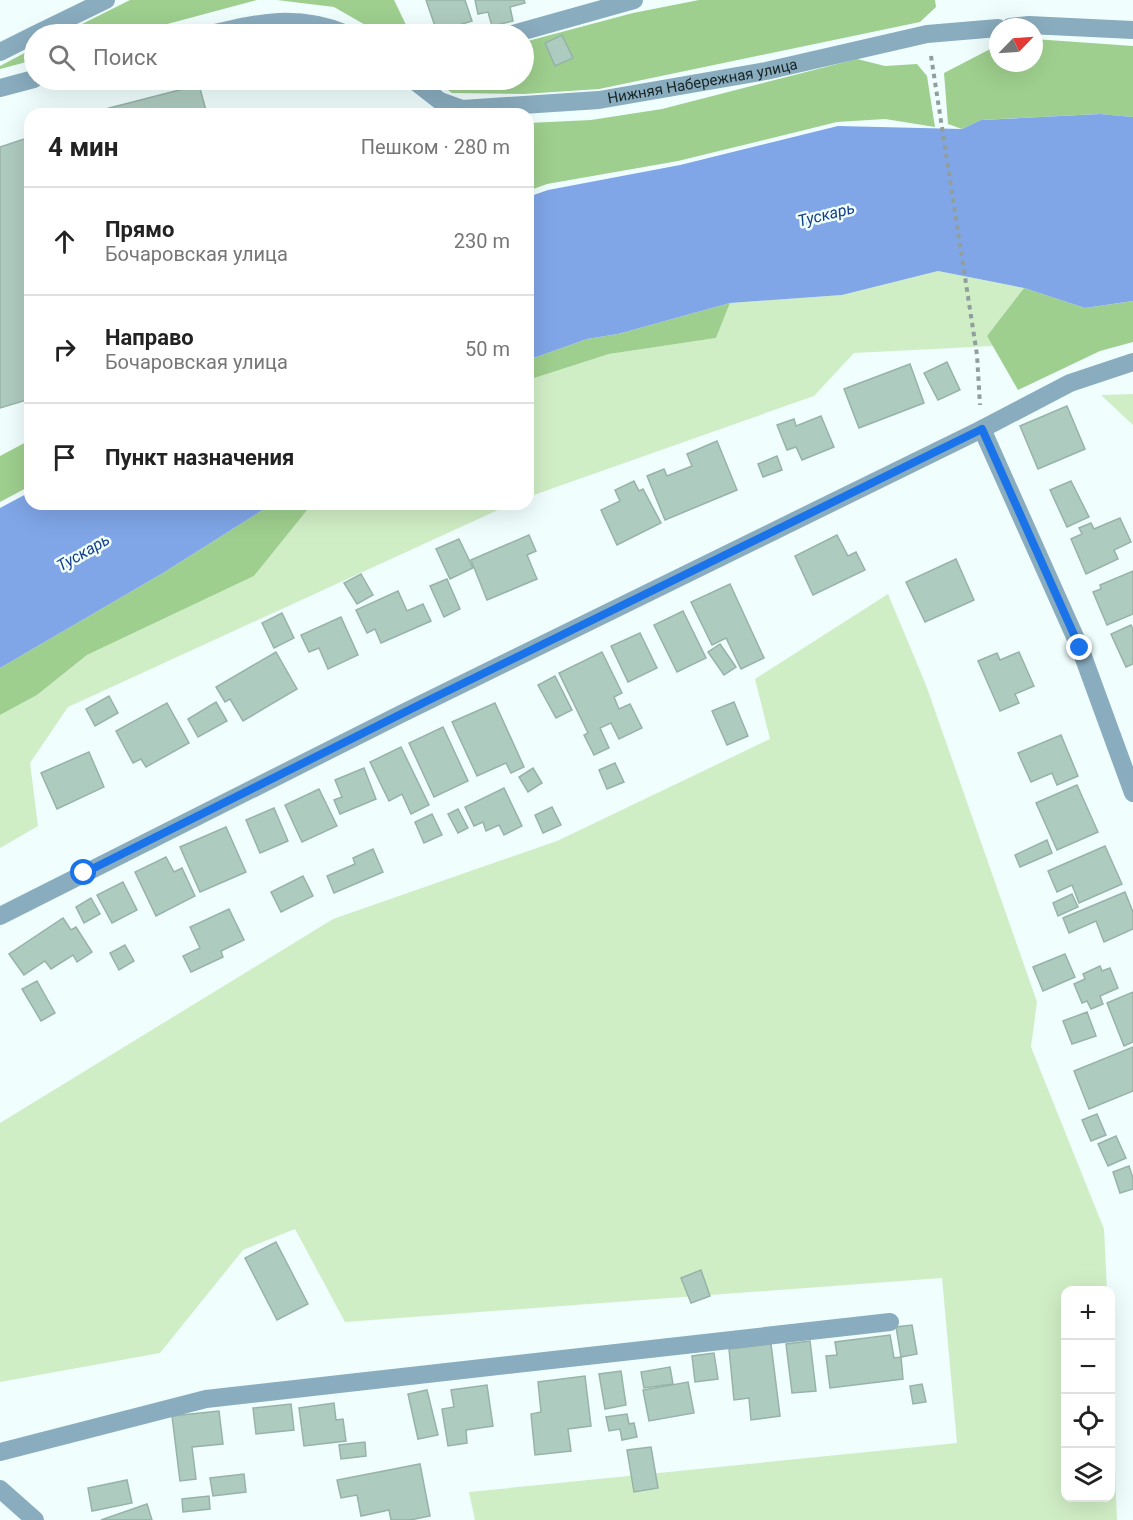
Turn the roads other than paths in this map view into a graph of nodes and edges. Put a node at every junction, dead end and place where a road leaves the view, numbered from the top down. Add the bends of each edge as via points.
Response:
1 (106, 0) edge
2 (634, 0) edge
3 (57, 24) edge
4 (252, 24) edge
5 (309, 24) edge
6 (1043, 26) edge
7 (534, 28) edge
8 (989, 29) edge
9 (1133, 30) edge
10 (24, 40) edge
11 (0, 52) edge
12 (24, 82) edge
13 (0, 88) edge
14 (426, 90) edge
15 (459, 108) edge
16 (477, 108) edge
17 (1133, 362) edge
18 (982, 429) junction
19 (1133, 793) edge
20 (0, 916) edge
21 (890, 1322) dead end
22 (0, 1452) edge
23 (0, 1489) edge
24 (35, 1520) edge

1 - 3 street
2 - 7 street
4 - 5 street
6 - 9 street
8 - 16 street, Нижняя Набережная улица via 927,34 766,71 599,100
10 - 11 street
12 - 13 street
14 - 15 street, Нижняя Набережная улица
17 - 18 street via 1070,383
18 - 19 street via 1080,648
18 - 20 street
21 - 22 street via 206,1399
23 - 24 street

